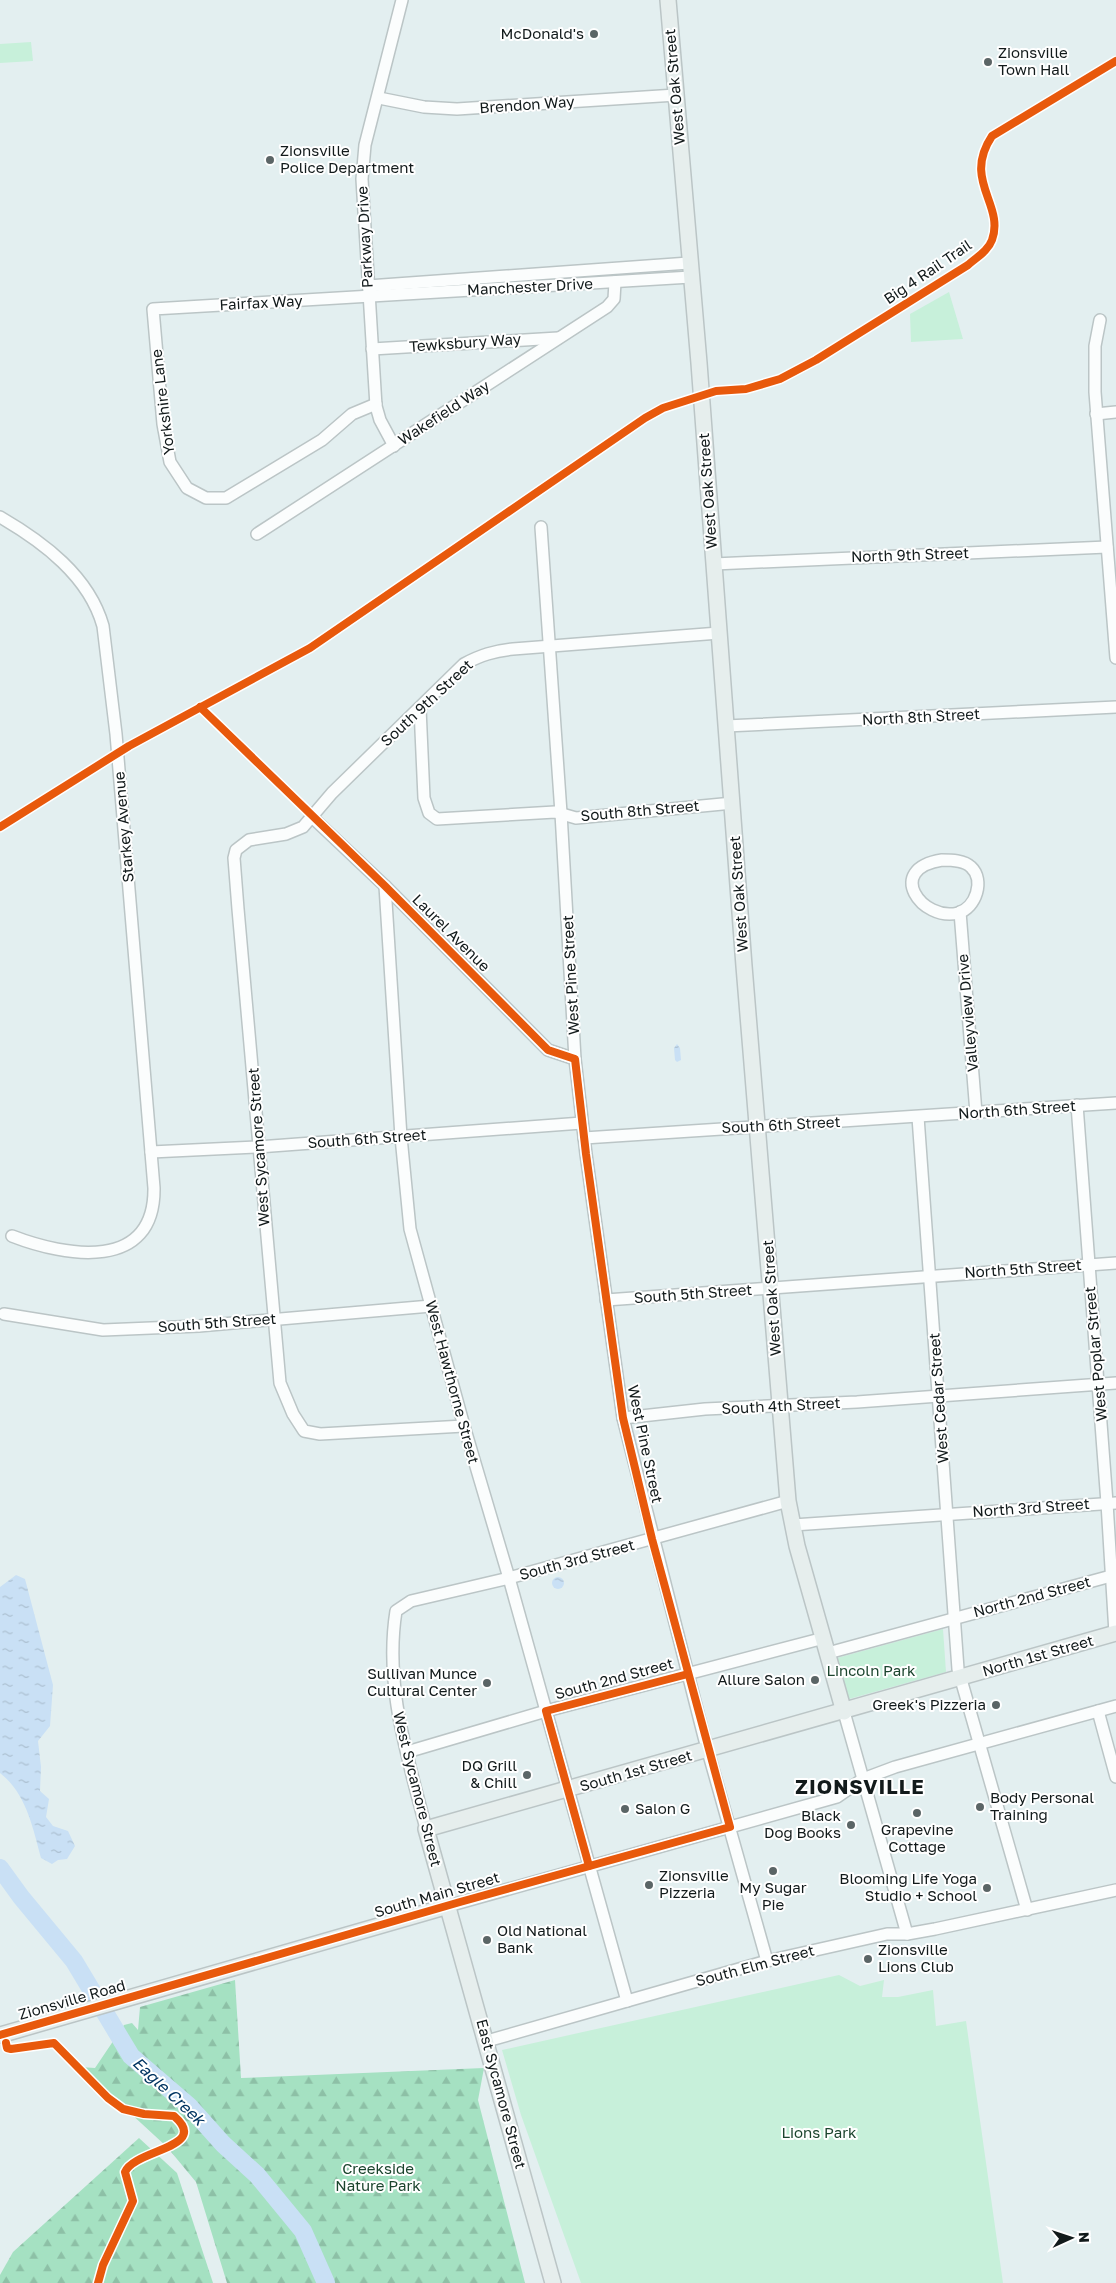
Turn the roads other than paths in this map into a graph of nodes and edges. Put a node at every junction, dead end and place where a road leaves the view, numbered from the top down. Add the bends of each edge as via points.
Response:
1 (402, 0) edge
2 (668, 0) edge
3 (676, 95) junction
4 (378, 98) junction
5 (690, 270) junction
6 (615, 282) junction
7 (368, 291) junction
8 (153, 309) joint
9 (1100, 320) dead end
10 (558, 338) junction
11 (372, 350) junction
12 (376, 404) junction
13 (1116, 412) edge
14 (1096, 414) junction
15 (394, 446) junction
16 (0, 517) edge
17 (541, 527) dead end
18 (257, 534) dead end
19 (1107, 547) junction
20 (714, 564) junction
21 (719, 633) junction
22 (549, 647) junction
23 (1116, 658) edge
24 (420, 708) junction
25 (1116, 708) edge
26 (726, 726) junction
27 (733, 803) junction
28 (561, 813) junction
29 (312, 817) junction
30 (385, 886) junction
31 (960, 912) junction
32 (575, 1060) junction
33 (1116, 1103) edge
34 (1077, 1105) junction
35 (976, 1113) junction
36 (918, 1117) junction
37 (582, 1123) junction
38 (757, 1126) junction
39 (401, 1137) junction
40 (584, 1138) junction
41 (258, 1147) junction
42 (151, 1152) junction
43 (12, 1236) dead end
44 (1116, 1263) edge
45 (1088, 1265) junction
46 (931, 1276) junction
47 (771, 1288) junction
48 (606, 1300) junction
49 (431, 1306) junction
50 (4, 1314) dead end
51 (273, 1320) junction
52 (1116, 1383) edge
53 (1098, 1384) junction
54 (939, 1395) junction
55 (780, 1406) junction
56 (623, 1418) junction
57 (464, 1426) junction
58 (788, 1501) junction
59 (1112, 1503) edge
60 (947, 1514) junction
61 (793, 1524) junction
62 (652, 1539) junction
63 (1111, 1576) junction
64 (508, 1578) junction
65 (396, 1611) joint
66 (953, 1619) junction
67 (1115, 1633) edge
68 (824, 1638) junction
69 (828, 1653) junction
70 (688, 1674) junction
71 (960, 1678) junction
72 (1116, 1706) edge
73 (1098, 1711) junction
74 (546, 1712) junction
75 (844, 1712) junction
76 (980, 1743) junction
77 (708, 1750) junction
78 (407, 1752) junction
79 (1116, 1777) edge
80 (863, 1779) junction
81 (568, 1790) junction
82 (730, 1827) junction
83 (426, 1830) junction
84 (589, 1866) junction
85 (1116, 1890) edge
86 (448, 1906) junction
87 (1027, 1910) junction
88 (907, 1934) junction
89 (767, 1961) junction
90 (152, 1992) joint
91 (627, 2001) junction
92 (0, 2035) edge
93 (487, 2041) junction
94 (553, 2283) edge

1 - 4 street, Parkway Drive
2 - 3 main road, West Oak Street
3 - 4 street, Brendon Way via 457,109 424,107
3 - 5 main road, West Oak Street
4 - 7 street, Parkway Drive via 366,145 362,179
5 - 6 street, Manchester Drive
5 - 7 street, Manchester Drive
5 - 20 main road, West Oak Street
6 - 7 street, Manchester Drive
6 - 10 street, Wakefield Way via 614,299 608,307
7 - 8 street, Fairfax Way
7 - 11 street, Parkway Drive
8 - 12 street, Yorkshire Lane via 170,462 187,488 206,498 226,498 322,440 352,414
9 - 14 street via 1095,346
10 - 11 street, Tewksbury Way
10 - 15 street, Wakefield Way
11 - 12 street, Parkway Drive
12 - 15 street, Parkway Drive via 380,420
13 - 14 street
14 - 19 street
15 - 18 street, Wakefield Way
16 - 42 street, Starkey Avenue via 26,532 59,558 90,596 103,626 116,734
17 - 22 street, West Pine Street
19 - 20 street, North 9th Street
19 - 23 street
20 - 21 main road, West Oak Street
21 - 22 street, South 9th Street
21 - 26 main road, West Oak Street
22 - 24 street, South 9th Street via 492,651 479,656 464,664
22 - 28 street, West Pine Street
24 - 28 street, South 8th Street via 424,798 429,813 437,819
24 - 29 street, South 9th Street via 332,793
25 - 26 street, North 8th Street
26 - 27 main road, West Oak Street
27 - 28 street, South 8th Street via 576,818
27 - 38 main road, West Oak Street
28 - 32 street, West Pine Street
29 - 30 street, Laurel Avenue
29 - 41 street, West Sycamore Street via 295,832 243,843 234,858
30 - 32 street, Laurel Avenue via 548,1050
30 - 39 street, West Hawthorne Street
31 - 31 street via 965,911 974,898 979,887 977,875 970,865 955,860 927,862 912,878 917,899 937,911
31 - 35 street, Valleyview Drive
32 - 37 street, West Pine Street
33 - 34 street, North 6th Street
34 - 35 street, North 6th Street
34 - 45 street, West Poplar Street
35 - 36 street, North 6th Street
36 - 38 street, South 6th Street
36 - 46 street, West Cedar Street
37 - 39 street, South 6th Street
37 - 40 street, West Pine Street
38 - 40 street, South 6th Street
38 - 47 main road, West Oak Street
39 - 41 street, South 6th Street
39 - 49 street, West Hawthorne Street via 410,1229
40 - 48 street, West Pine Street
41 - 42 street, South 6th Street
41 - 51 street, West Sycamore Street
42 - 43 street, Starkey Avenue via 152,1215 133,1241 115,1250 96,1252 40,1247
44 - 45 street, North 5th Street
45 - 46 street, North 5th Street
45 - 53 street, West Poplar Street
46 - 47 street, South 5th Street
46 - 54 street, West Cedar Street
47 - 48 street, South 5th Street
47 - 55 main road, West Oak Street
48 - 56 street, West Pine Street
49 - 51 street, South 5th Street
49 - 57 street, West Hawthorne Street
50 - 51 street, South 5th Street via 103,1330
51 - 57 street, West Sycamore Street via 280,1383 304,1431 320,1434
52 - 53 street, South 4th Street
53 - 54 street, South 4th Street
53 - 59 street, West Poplar Street
54 - 55 street, South 4th Street
54 - 60 street, West Cedar Street
55 - 56 street, South 4th Street via 705,1409
55 - 58 main road, West Oak Street
56 - 62 street, West Pine Street
57 - 64 street, West Hawthorne Street
58 - 61 main road, West Oak Street
58 - 62 street, South 3rd Street
59 - 60 street, North 3rd Street
59 - 63 street, West Poplar Street
60 - 61 street
60 - 66 street, West Cedar Street
61 - 68 main road, West Oak Street
62 - 64 street, South 3rd Street
62 - 70 street, West Pine Street
63 - 66 street, North 2nd Street
63 - 67 street, West Poplar Street
64 - 65 street, South 3rd Street via 411,1601
64 - 74 street, West Hawthorne Street
65 - 78 street, West Sycamore Street via 392,1634 395,1702
66 - 69 street
66 - 71 street, West Cedar Street
67 - 71 main road, North 1st Street
68 - 69 main road, West Oak Street
68 - 70 street, South 2nd Street
69 - 75 main road, West Oak Street
70 - 74 street, South 2nd Street
70 - 77 street, West Pine Street
71 - 75 main road, South 1st Street
71 - 76 street, West Cedar Street
72 - 73 street, South Main Street
73 - 76 street, South Main Street
73 - 79 street
74 - 78 street, South 2nd Street
74 - 81 street, West Hawthorne Street
75 - 77 main road, South 1st Street
75 - 80 street, West Oak Street
76 - 80 street, South Main Street
76 - 87 street, West Cedar Street
77 - 81 main road, South 1st Street
77 - 82 street, West Pine Street
78 - 83 street, West Sycamore Street
80 - 82 street, South Main Street via 836,1797
80 - 88 street, West Oak Street
81 - 83 main road, South 1st Street
81 - 84 street, West Hawthorne Street
82 - 84 street, South Main Street
82 - 89 street, West Pine Street
83 - 86 main road, West Sycamore Street
84 - 86 street, South Main Street
84 - 91 street, West Hawthorne Street
85 - 87 street, South Elm Street
86 - 90 main road, South Main Street
86 - 93 main road, East Sycamore Street
87 - 88 street, South Elm Street
88 - 89 street, South Elm Street via 887,1934
89 - 91 street, South Elm Street
90 - 92 main road, Zionsville Road
91 - 93 street, South Elm Street
93 - 94 main road, East Sycamore Street

